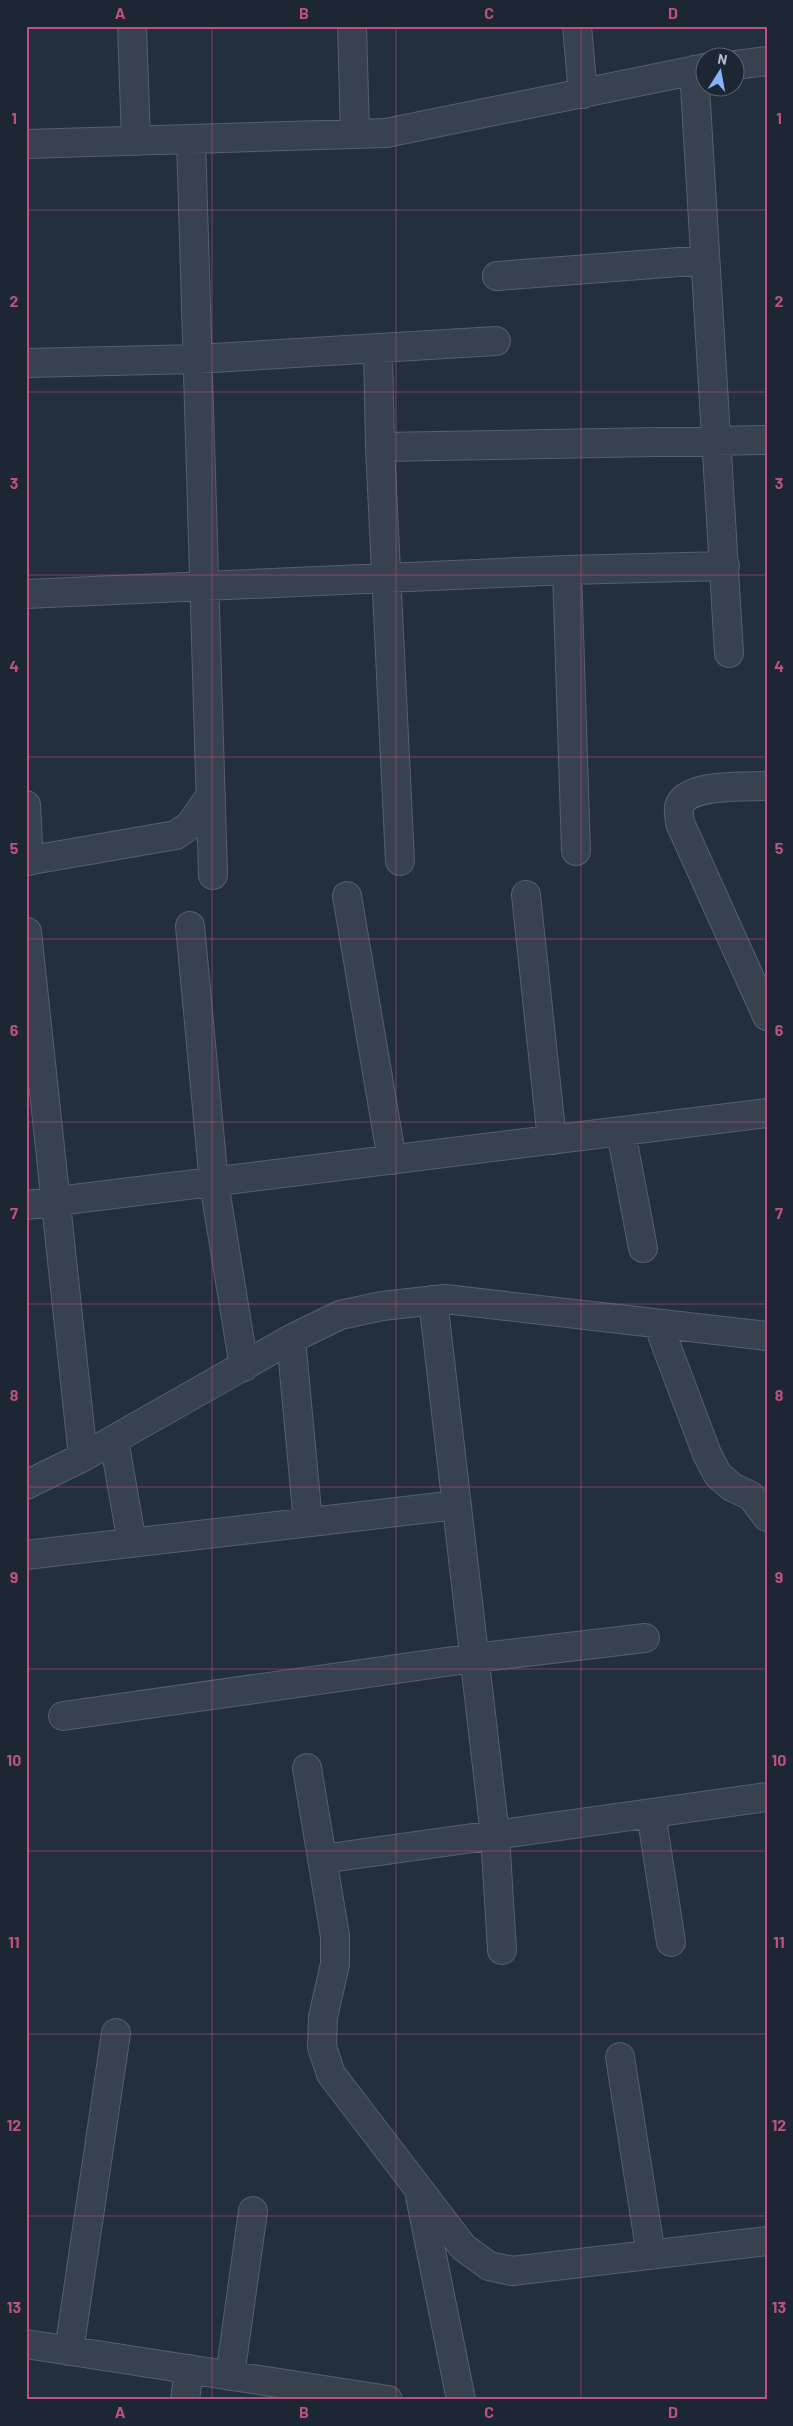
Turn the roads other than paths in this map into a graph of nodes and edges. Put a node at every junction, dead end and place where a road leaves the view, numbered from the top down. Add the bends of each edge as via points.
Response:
1 (132, 26) edge
2 (352, 26) edge
3 (577, 26) edge
4 (766, 60) edge
5 (746, 63) edge
6 (696, 70) edge
7 (583, 94) junction
8 (701, 98) edge
9 (355, 134) junction
10 (191, 138) junction
11 (136, 140) junction
12 (26, 144) edge
13 (705, 260) junction
14 (497, 276) dead end
15 (496, 341) dead end
16 (378, 348) junction
17 (198, 359) junction
18 (26, 363) edge
19 (715, 440) junction
20 (767, 440) edge
21 (380, 446) junction
22 (725, 566) junction
23 (567, 570) junction
24 (386, 578) junction
25 (204, 586) junction
26 (26, 594) edge
27 (729, 653) dead end
28 (767, 786) edge
29 (211, 795) junction
30 (26, 805) edge
31 (576, 851) dead end
32 (28, 861) edge
33 (400, 861) dead end
34 (213, 875) dead end
35 (526, 895) dead end
36 (347, 896) dead end
37 (190, 926) dead end
38 (27, 932) edge
39 (767, 1016) edge
40 (767, 1113) edge
41 (621, 1132) junction
42 (552, 1140) junction
43 (392, 1160) junction
44 (214, 1183) junction
45 (56, 1202) junction
46 (26, 1205) edge
47 (643, 1248) dead end
48 (433, 1300) junction
49 (658, 1324) junction
50 (767, 1336) edge
51 (291, 1339) junction
52 (244, 1367) junction
53 (114, 1440) junction
54 (83, 1457) junction
55 (26, 1485) edge
56 (457, 1505) junction
57 (767, 1517) edge
58 (308, 1522) junction
59 (132, 1543) junction
60 (26, 1555) edge
61 (645, 1638) dead end
62 (474, 1658) junction
63 (63, 1716) dead end
64 (307, 1768) dead end
65 (767, 1797) edge
66 (651, 1813) junction
67 (495, 1835) junction
68 (322, 1859) junction
69 (671, 1942) dead end
70 (502, 1950) dead end
71 (116, 2033) dead end
72 (620, 2057) dead end
73 (420, 2192) junction
74 (253, 2211) dead end
75 (767, 2241) edge
76 (650, 2255) junction
77 (26, 2344) edge
78 (69, 2350) junction
79 (189, 2369) junction
80 (230, 2376) junction
81 (300, 2393) edge
82 (185, 2400) edge
83 (388, 2400) edge
84 (461, 2400) edge

1 - 11 street
2 - 9 street
3 - 7 street
4 - 5 street
6 - 7 street
7 - 9 street via 386,133
8 - 13 street
9 - 10 street
10 - 11 street
10 - 17 street
11 - 12 street
13 - 14 street
13 - 19 street
15 - 16 street
16 - 17 street
16 - 21 street
17 - 18 street
17 - 25 street
19 - 20 street
19 - 21 street
19 - 22 street
21 - 24 street
22 - 23 street
22 - 27 street
23 - 24 street
23 - 31 street
24 - 25 street
24 - 33 street
25 - 26 street
25 - 29 street
28 - 39 street via 698,790 685,796 678,808 680,823
29 - 32 street via 190,825 176,835
29 - 34 street
30 - 32 street
35 - 42 street
36 - 43 street
37 - 44 street
38 - 45 street
40 - 41 street
41 - 42 street
41 - 47 street
42 - 43 street
43 - 44 street
44 - 45 street
44 - 52 street
45 - 46 street
45 - 54 street
48 - 49 street
48 - 51 street via 340,1315
48 - 56 street
49 - 50 street
49 - 57 street via 718,1475 750,1496
51 - 52 street
51 - 58 street
52 - 53 street
53 - 54 street
53 - 59 street
54 - 55 street
56 - 58 street
56 - 62 street
58 - 59 street
59 - 60 street
61 - 62 street
62 - 63 street
62 - 67 street
64 - 68 street
65 - 66 street
66 - 67 street
66 - 69 street
67 - 68 street
67 - 70 street
68 - 73 street via 335,1964 323,2017 322,2047 332,2074
71 - 78 street
72 - 76 street
73 - 76 street via 463,2247 489,2266 512,2270
73 - 84 street
74 - 80 street
75 - 76 street
77 - 78 street
78 - 79 street
79 - 80 street
79 - 82 street
80 - 81 street
81 - 83 street

